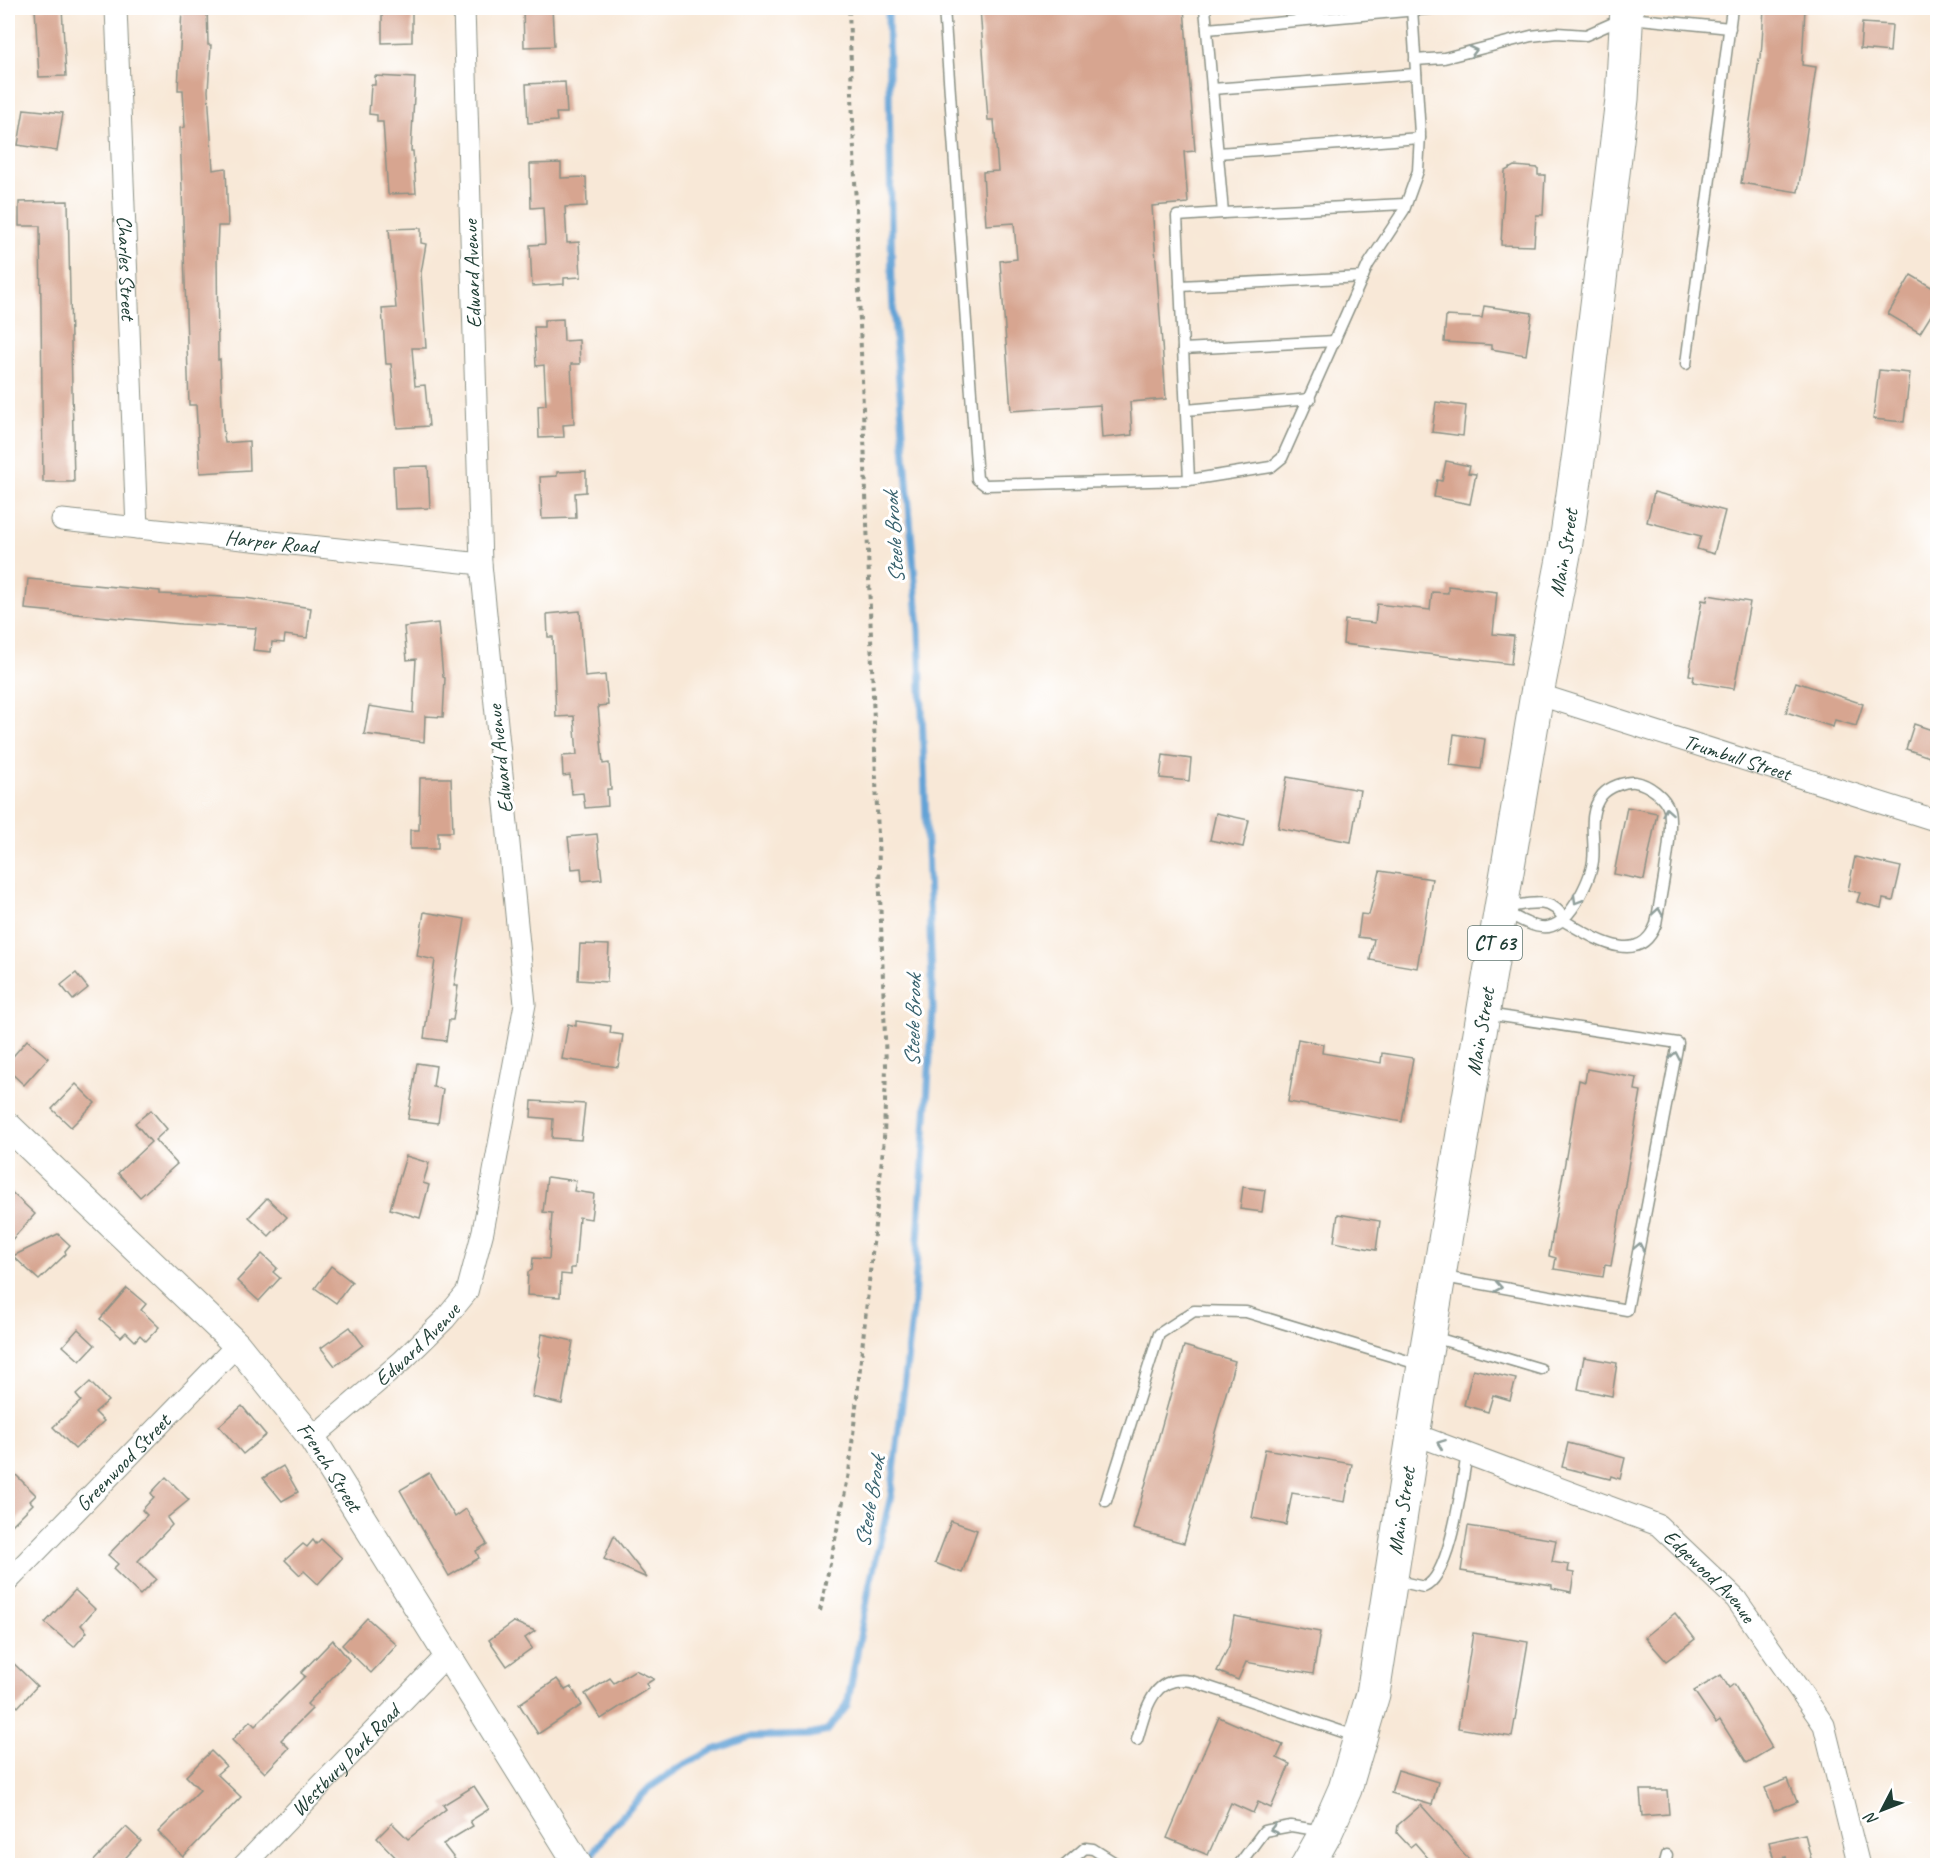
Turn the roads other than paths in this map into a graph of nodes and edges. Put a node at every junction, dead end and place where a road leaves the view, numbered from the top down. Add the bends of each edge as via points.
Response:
1 (116, 8) edge
2 (464, 8) edge
3 (944, 8) edge
4 (1206, 8) edge
5 (1439, 8) edge
6 (1732, 8) edge
7 (1412, 9) edge
8 (1622, 11) edge
9 (1730, 28) junction
10 (1207, 29) junction
11 (1415, 60) junction
12 (1416, 74) junction
13 (1212, 89) junction
14 (1420, 138) junction
15 (1218, 153) junction
16 (1406, 204) junction
17 (1223, 213) junction
18 (1363, 277) junction
19 (1180, 286) junction
20 (1335, 341) junction
21 (1183, 349) junction
22 (1686, 364) dead end
23 (1310, 399) junction
24 (1186, 410) junction
25 (1189, 480) junction
26 (62, 520) dead end
27 (137, 528) junction
28 (481, 564) junction
29 (1537, 694) junction
30 (1938, 822) edge
31 (1501, 909) junction
32 (1564, 921) junction
33 (1484, 1013) junction
34 (8, 1126) edge
35 (1440, 1276) junction
36 (237, 1345) junction
37 (1427, 1351) junction
38 (1541, 1369) dead end
39 (1414, 1434) junction
40 (312, 1438) junction
41 (1467, 1454) junction
42 (1106, 1502) dead end
43 (1393, 1580) junction
44 (8, 1581) edge
45 (447, 1655) junction
46 (1361, 1738) junction
47 (1137, 1740) dead end
48 (1326, 1832) junction
49 (243, 1866) edge
50 (579, 1866) edge
51 (1064, 1866) edge
52 (1120, 1866) edge
53 (1238, 1866) edge
54 (1307, 1866) edge
55 (1859, 1866) edge

1 - 27 street, Charles Street
2 - 28 street, Edward Avenue
3 - 25 lane via 976,479 985,485
4 - 10 lane
5 - 7 lane
6 - 9 lane
7 - 10 lane
7 - 11 lane
8 - 9 lane
11 -> 8 lane via 1444,58 1531,36 1586,35
8 - 29 main road, Main Street / CT 63 via 1622,99 1579,453
9 - 22 lane
10 - 13 lane
11 - 12 lane
12 - 13 lane
12 - 14 lane
13 - 15 lane
14 - 15 lane
14 - 16 lane via 1418,171
15 - 17 lane
16 - 17 lane
16 - 18 lane
17 - 19 lane via 1177,216
18 - 19 lane
18 - 20 lane
19 - 21 lane
20 - 21 lane
20 - 23 lane
21 - 24 lane
23 - 24 lane
23 - 25 lane via 1282,458 1271,467
24 - 25 lane
26 - 27 street, Harper Road
27 - 28 street, Harper Road
28 - 40 street, Edward Avenue via 525,1004 483,1231 468,1292 402,1361
29 - 30 street, Trumbull Street
29 - 31 main road, Main Street / CT 63
31 - 32 lane via 1533,927 1551,927
31 - 32 lane via 1537,902 1554,906
31 - 33 main road, Main Street / CT 63
32 -> 32 lane via 1619,947 1636,947 1650,938 1656,924 1669,810 1651,788 1625,782 1602,795 1591,823 1593,861 1588,880
33 - 35 main road, Main Street / CT 63
35 -> 33 lane via 1627,1310 1678,1043
34 - 36 street, French Street
35 - 37 main road, Main Street / CT 63
36 - 40 street, French Street
36 - 44 street, Greenwood Street
37 - 38 lane
37 - 39 main road, Main Street / CT 63
37 - 42 lane via 1246,1312 1194,1311 1159,1334
41 -> 39 street, Edgewood Avenue
39 - 43 main road, Main Street / CT 63
40 - 45 street, French Street
41 - 43 lane via 1454,1526 1435,1579 1424,1587
41 - 55 street, Edgewood Avenue via 1658,1525 1736,1599 1824,1725
43 - 46 main road, Main Street / CT 63 via 1373,1694
45 - 49 street, Westbury Park Road
45 - 50 street, French Street
46 - 47 lane via 1174,1678 1162,1685 1147,1706
46 - 48 main road, Main Street / CT 63
48 -> 53 lane via 1291,1826 1264,1831
48 - 54 main road, Main Street / CT 63
51 - 52 lane via 1085,1848

